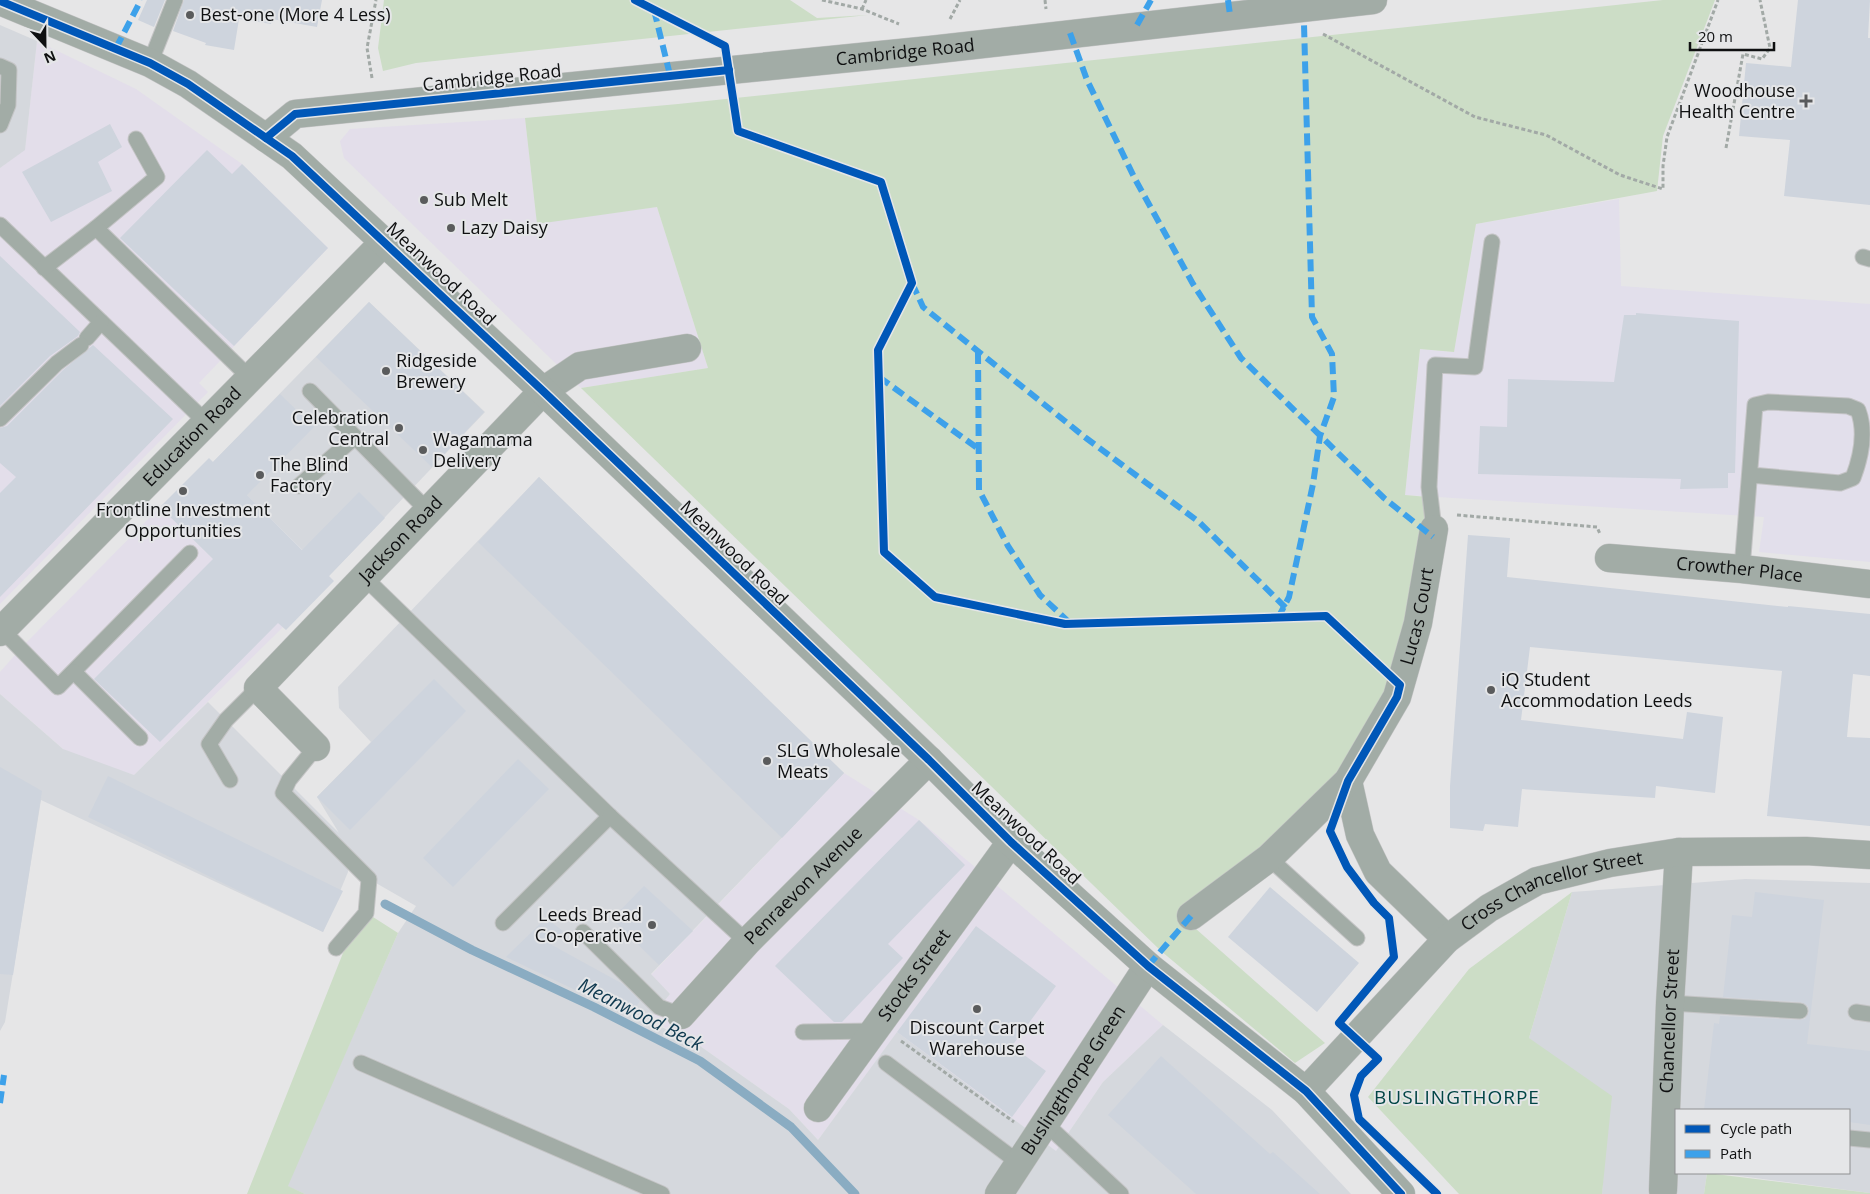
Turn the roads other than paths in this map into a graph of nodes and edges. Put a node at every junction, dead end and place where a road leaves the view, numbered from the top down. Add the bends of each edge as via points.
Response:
1 (175, 0) edge
2 (1373, 0) edge
3 (0, 1) edge
4 (150, 63) junction
5 (0, 66) edge
6 (0, 125) edge
7 (266, 138) junction
8 (136, 139) dead end
9 (0, 225) edge
10 (96, 228) junction
11 (384, 241) junction
12 (1492, 242) dead end
13 (44, 268) junction
14 (101, 322) junction
15 (687, 348) dead end
16 (249, 377) junction
17 (543, 391) junction
18 (310, 392) dead end
19 (0, 419) edge
20 (206, 422) junction
21 (355, 437) junction
22 (1751, 475) junction
23 (299, 486) dead end
24 (428, 511) junction
25 (1433, 521) joint
26 (190, 553) dead end
27 (1609, 558) road end
28 (1742, 569) junction
29 (364, 577) junction
30 (1870, 584) edge
31 (1, 631) edge
32 (74, 672) junction
33 (258, 688) junction
34 (140, 738) dead end
35 (316, 747) joint
36 (929, 760) junction
37 (230, 780) dead end
38 (1348, 780) junction
39 (610, 816) junction
40 (1011, 842) junction
41 (1679, 852) junction
42 (1870, 855) edge
43 (1270, 858) junction
44 (1191, 916) dead end
45 (502, 923) dead end
46 (583, 932) dead end
47 (1357, 938) dead end
48 (1446, 939) junction
49 (747, 942) junction
50 (336, 948) dead end
51 (1148, 966) junction
52 (1670, 1003) junction
53 (1800, 1011) dead end
54 (681, 1015) joint
55 (876, 1028) junction
56 (803, 1032) dead end
57 (886, 1062) dead end
58 (361, 1064) dead end
59 (1306, 1091) junction
60 (818, 1108) dead end
61 (1041, 1131) junction
62 (1850, 1138) edge
63 (1870, 1140) edge
64 (1019, 1164) junction
65 (1663, 1190) dead end
66 (662, 1194) edge
67 (999, 1194) edge
68 (1121, 1194) edge
69 (1401, 1194) edge

1 - 4 lane
2 - 7 street, Cambridge Road via 930,50 295,114
3 - 4 street, Meanwood Road
4 - 7 street, Meanwood Road via 188,84
5 - 6 lane via 9,70 8,105
7 - 11 street, Meanwood Road via 292,156
8 - 10 lane via 157,177
9 - 13 lane
10 - 13 lane
10 - 16 lane
11 - 16 street, Education Road
11 - 17 street, Meanwood Road
12 - 25 lane via 1476,366 1435,366 1429,487
13 - 14 lane
14 - 19 lane via 84,342 57,363
14 - 20 lane
15 - 17 street, Jackson Road via 580,366
16 - 20 street, Education Road
17 - 24 street, Jackson Road
17 - 36 street, Meanwood Road
18 - 21 lane
20 - 31 street, Education Road
21 - 23 lane
21 - 24 lane
22 - 22 lane via 1840,484 1853,478 1863,422 1858,410 1848,406 1768,402 1755,405
22 - 28 lane
24 - 29 street, Jackson Road
25 - 38 street, Lucas Court via 1418,623 1397,697
26 - 32 lane
27 - 28 street, Crowther Place
28 - 30 street, Crowther Place
29 - 33 street, Jackson Road
29 - 39 lane
31 - 32 lane via 58,687
32 - 34 lane
33 - 35 street
33 - 37 lane via 226,720 209,744
35 - 50 lane via 289,780 283,793 369,880 366,913
36 - 40 street, Meanwood Road
36 - 49 street, Penraevon Avenue
38 - 43 street, Lucas Court
38 - 48 street via 1360,835 1378,872
39 - 45 lane
39 - 49 lane
40 - 51 street, Meanwood Road
40 - 55 street, Stocks Street
41 - 42 street, Cross Chancellor Street via 1806,851
41 - 48 street, Cross Chancellor Street via 1610,863 1537,882 1489,908
41 - 52 street, Chancellor Street
43 - 44 street, Lucas Court
43 - 47 lane
46 - 54 lane via 659,1007
48 - 59 street, Cross Chancellor Street
49 - 54 street, Penraevon Avenue
51 - 59 street, Meanwood Road
51 - 61 street, Buslingthorpe Green
52 - 53 lane
52 - 65 street, Chancellor Street
55 - 56 lane
55 - 60 street, Stocks Street
57 - 64 lane
58 - 66 lane
59 - 69 street, Meanwood Road
61 - 64 street, Buslingthorpe Green
61 - 68 lane
62 - 63 lane
64 - 67 street, Buslingthorpe Green

